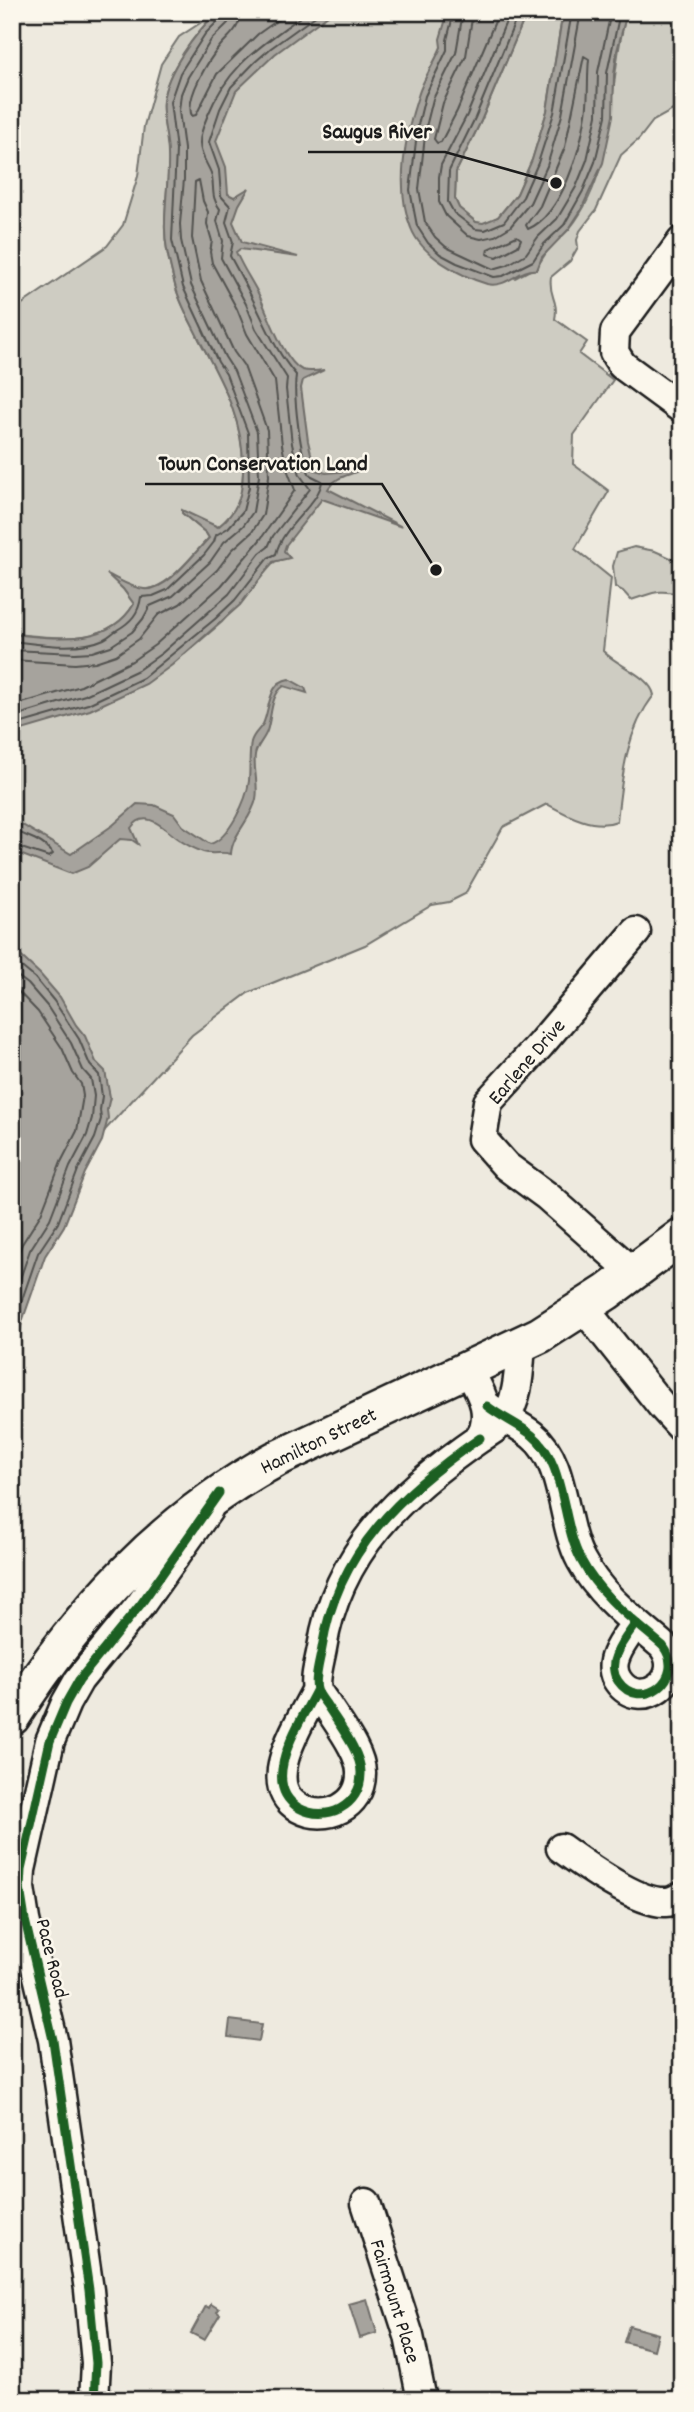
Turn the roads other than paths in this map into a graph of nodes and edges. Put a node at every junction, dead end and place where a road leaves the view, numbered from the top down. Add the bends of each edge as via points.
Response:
1 (682, 241) edge
2 (682, 409) edge
3 (636, 932) dead end
4 (682, 1236) edge
5 (634, 1273) junction
6 (583, 1307) junction
7 (521, 1344) junction
8 (468, 1369) junction
9 (496, 1413) junction
10 (682, 1428) edge
11 (219, 1493) junction
12 (636, 1623) dead end
13 (317, 1689) dead end
14 (12, 1717) edge
15 (561, 1848) dead end
16 (16, 1868) edge
17 (682, 1896) edge
18 (366, 2203) dead end
19 (94, 2400) edge
20 (422, 2400) edge

1 - 2 street via 615,332 614,352 622,365
3 - 5 street, Earlene Drive via 488,1102 482,1139 506,1166
4 - 5 main road, Hamilton Street
5 - 6 main road, Hamilton Street
6 - 7 main road, Hamilton Street
6 - 10 street
7 - 8 main road, Hamilton Street
7 - 9 street via 516,1389
8 - 9 street
8 - 11 main road, Hamilton Street via 276,1459
9 - 12 street via 532,1435 546,1452 580,1558 597,1586
9 - 13 street via 480,1438 414,1487 355,1556 329,1616
11 - 14 main road, Hamilton Street via 168,1533 106,1592
11 - 16 street, Pace Road via 66,1703 50,1741
15 - 17 street via 645,1898 665,1902
16 - 19 street, Pace Road via 53,2040 89,2290 96,2363
18 - 20 street, Fairmount Place via 409,2336

